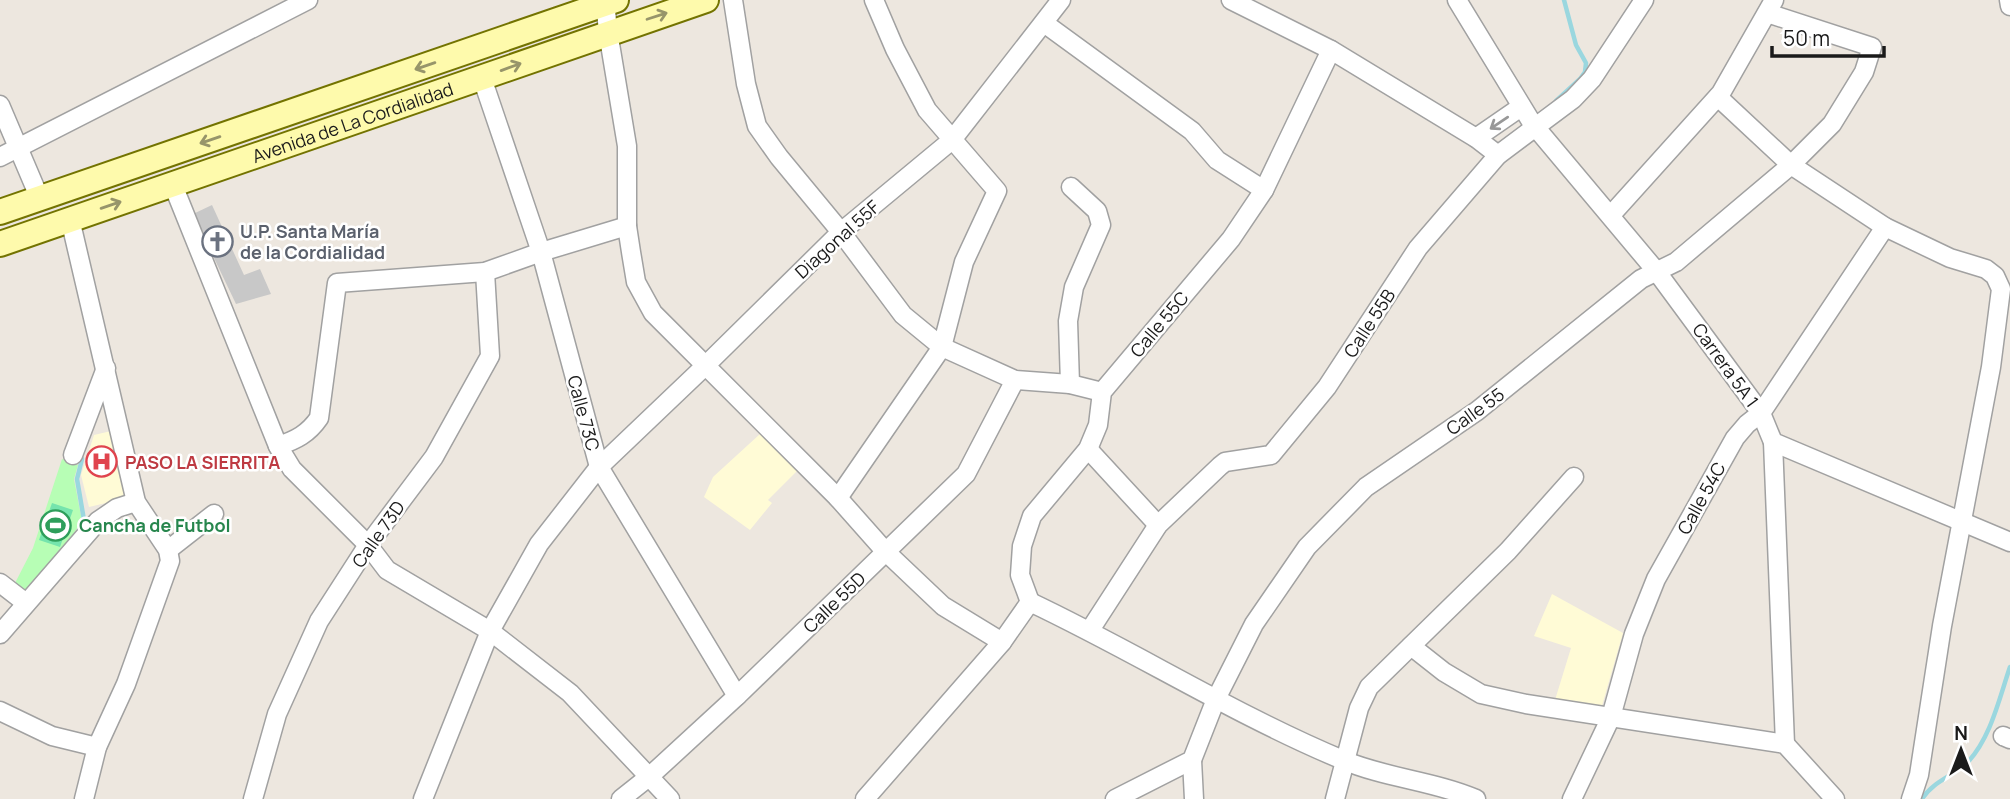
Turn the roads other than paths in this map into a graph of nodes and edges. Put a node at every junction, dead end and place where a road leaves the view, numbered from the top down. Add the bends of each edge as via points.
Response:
1 (308, 0) edge
2 (706, 0) edge
3 (733, 0) edge
4 (874, 0) edge
5 (1061, 0) edge
6 (1231, 0) edge
7 (1457, 0) edge
8 (1644, 0) edge
9 (2009, 0) edge
10 (609, 1) edge
11 (2010, 6) edge
12 (1770, 7) edge
13 (1044, 23) junction
14 (608, 32) junction
15 (1331, 50) junction
16 (481, 78) junction
17 (1718, 97) junction
18 (0, 105) edge
19 (1521, 107) junction
20 (1535, 127) junction
21 (1476, 138) junction
22 (953, 140) junction
23 (18, 148) junction
24 (1497, 155) junction
25 (0, 157) edge
26 (1791, 165) junction
27 (173, 185) junction
28 (1071, 187) dead end
29 (1264, 190) junction
30 (40, 199) junction
31 (0, 212) edge
32 (1611, 215) junction
33 (70, 219) junction
34 (627, 226) junction
35 (1885, 227) junction
36 (841, 232) junction
37 (0, 244) edge
38 (541, 252) junction
39 (485, 272) junction
40 (1657, 272) junction
41 (942, 347) junction
42 (705, 366) junction
43 (106, 368) junction
44 (1015, 380) junction
45 (1070, 384) junction
46 (1102, 392) junction
47 (1761, 413) junction
48 (1773, 442) junction
49 (278, 446) junction
50 (1088, 449) junction
51 (73, 455) dead end
52 (599, 467) junction
53 (1574, 477) dead end
54 (838, 498) junction
55 (136, 502) junction
56 (214, 514) dead end
57 (1962, 522) junction
58 (1158, 526) junction
59 (2010, 542) edge
60 (368, 545) junction
61 (168, 550) junction
62 (886, 551) junction
63 (0, 583) edge
64 (1030, 602) junction
65 (26, 603) junction
66 (490, 631) junction
67 (1090, 631) junction
68 (0, 634) edge
69 (1002, 642) junction
70 (1411, 646) junction
71 (737, 696) junction
72 (1216, 699) junction
73 (0, 711) edge
74 (1611, 717) junction
75 (1785, 744) junction
76 (97, 747) junction
77 (1192, 760) junction
78 (1345, 761) junction
79 (650, 776) junction
80 (1119, 798) edge
81 (85, 799) edge
82 (253, 799) edge
83 (422, 799) edge
84 (621, 799) edge
85 (670, 799) edge
86 (865, 799) edge
87 (1194, 799) edge
88 (1335, 799) edge
89 (1476, 799) edge
90 (1572, 799) edge
91 (1835, 799) edge
92 (1911, 799) edge

1 - 23 street
14 -> 2 main road, Avenida de La Cordialidad
3 - 36 street via 757,126
4 - 22 street via 927,110
5 - 13 street, Diagonal 55F
6 - 15 street
7 - 19 street, Carrera 5A 1
8 - 20 street, Calle 55B via 1592,79
9 - 11 street
10 - 14 street
10 -> 30 main road, Avenida de La Cordialidad
12 - 17 street
12 - 26 street, Calle 55 via 1872,47 1864,72 1832,124
13 - 22 street, Diagonal 55F
13 - 29 street via 1192,131 1217,160
16 -> 14 main road, Avenida de La Cordialidad
14 - 34 street via 627,146
15 - 21 street
15 - 29 street, Calle 55C
16 - 27 main road, Avenida de La Cordialidad
16 - 38 street, Calle 73C
17 - 26 street
17 - 32 street
18 - 23 street
19 - 20 street, Carrera 5A 1
19 -> 21 street
20 - 24 street, Calle 55B
20 - 32 street, Carrera 5A 1
21 - 24 street
22 - 36 street, Diagonal 55F
22 - 41 street via 997,191 964,262
23 - 25 street
23 - 30 street
24 - 58 street, Calle 55B via 1418,248 1327,387 1271,455 1225,462
26 - 35 street
26 - 40 street, Calle 55 via 1676,262
33 -> 27 main road, Avenida de La Cordialidad
27 - 49 street
28 - 45 street via 1097,211 1101,225 1074,286 1068,321
29 - 46 street, Calle 55C via 1230,239
30 - 31 main road, Avenida de La Cordialidad
32 - 40 street, Carrera 5A 1
33 - 37 main road, Avenida de La Cordialidad
33 - 43 street
34 - 38 street
34 - 42 street via 636,282 653,313
35 - 47 street, Calle 54C
35 - 57 street via 1950,258 1986,269 2001,289
36 - 41 street via 902,315
36 - 42 street, Diagonal 55F
38 - 39 street
38 - 52 street, Calle 73C
39 - 49 street via 337,283 318,418 312,430
39 - 60 street, Calle 73D via 489,356 434,457
40 - 47 street, Carrera 5A 1
40 - 72 street, Calle 55 via 1641,279 1477,411 1366,486 1307,547 1254,624
41 - 44 street
41 - 54 street
42 - 52 street, Diagonal 55F
42 - 54 street
43 - 51 street
43 - 55 street
44 - 45 street
44 - 62 street, Calle 55D via 966,474
45 - 46 street
46 - 50 street via 1098,425
47 - 48 street, Carrera 5A 1
47 - 74 street, Calle 54C via 1735,438 1656,579 1634,634
48 - 57 street
48 - 75 street
49 - 60 street via 292,469
50 - 58 street
50 - 64 street via 1032,516 1022,546 1020,575
52 - 66 street, Calle 73C via 539,544
52 - 71 street
53 - 70 street via 1508,551
54 - 62 street
55 - 61 street
55 - 65 street via 98,521
56 - 61 street
57 - 59 street
57 - 92 street via 1919,775
58 - 67 street, Calle 55B
60 - 66 street via 387,570
60 - 82 street, Calle 73D via 319,621 303,656 277,714
61 - 76 street via 169,570
62 - 69 street via 943,606
62 - 71 street, Calle 55D
63 - 65 street
64 - 67 street
64 - 69 street
65 - 68 street
66 - 79 street via 570,693
66 - 83 street, Calle 73C
67 - 72 street
69 - 86 street
70 - 74 street via 1482,694
70 - 78 street via 1369,687
71 - 79 street, Calle 55D
72 - 77 street, Calle 55
72 - 78 street
73 - 76 street via 52,736
74 - 75 street
74 - 90 street, Calle 54C
75 - 91 street
76 - 81 street
77 - 80 street
77 - 87 street
78 - 88 street
78 - 89 street
79 - 84 street, Calle 55D
79 - 85 street

